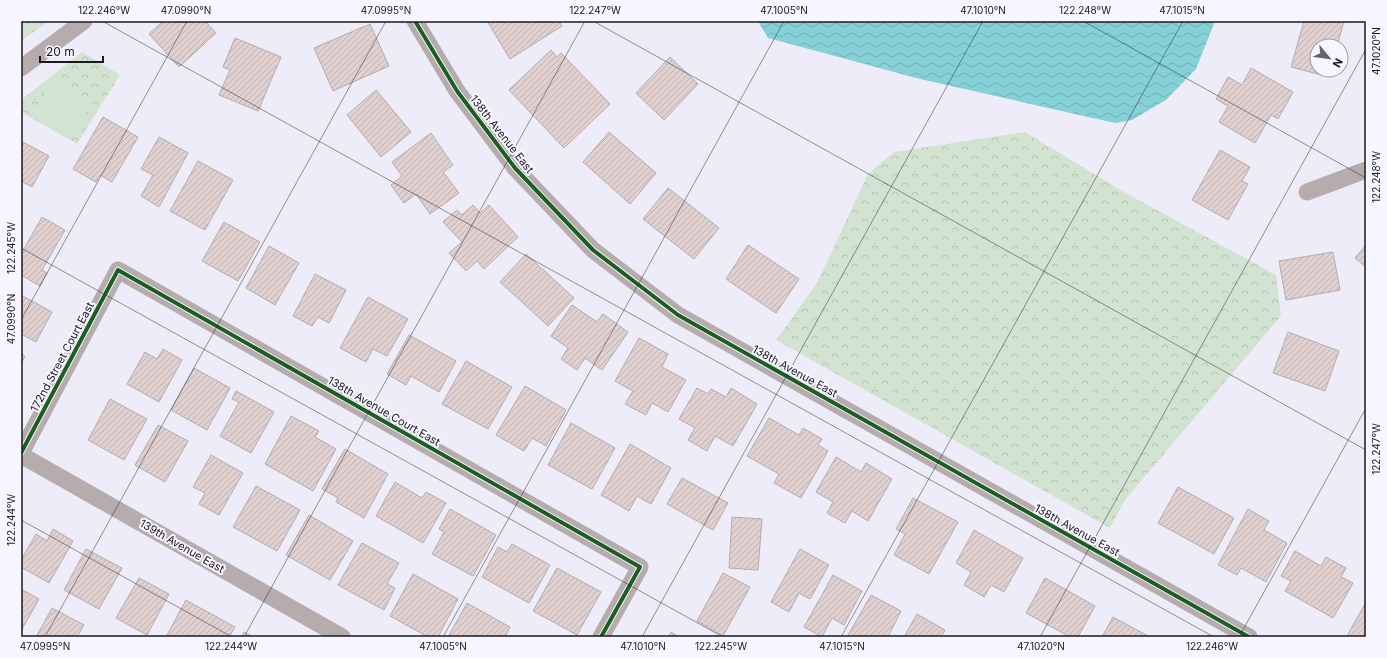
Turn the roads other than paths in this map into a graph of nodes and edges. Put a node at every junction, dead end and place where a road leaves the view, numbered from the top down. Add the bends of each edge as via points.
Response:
1 (84, 21) edge
2 (415, 21) edge
3 (21, 68) edge
4 (1366, 170) edge
5 (1307, 192) dead end
6 (118, 270) joint
7 (21, 454) edge
8 (342, 637) edge
9 (601, 637) edge
10 (1250, 637) edge

1 - 3 street
2 - 10 street, 138th Avenue East via 457,91 515,168 593,250 678,315
4 - 5 street
6 - 7 street, 172nd Street Court East
6 - 9 street, 138th Avenue Court East via 640,567
7 - 8 street, 139th Avenue East

